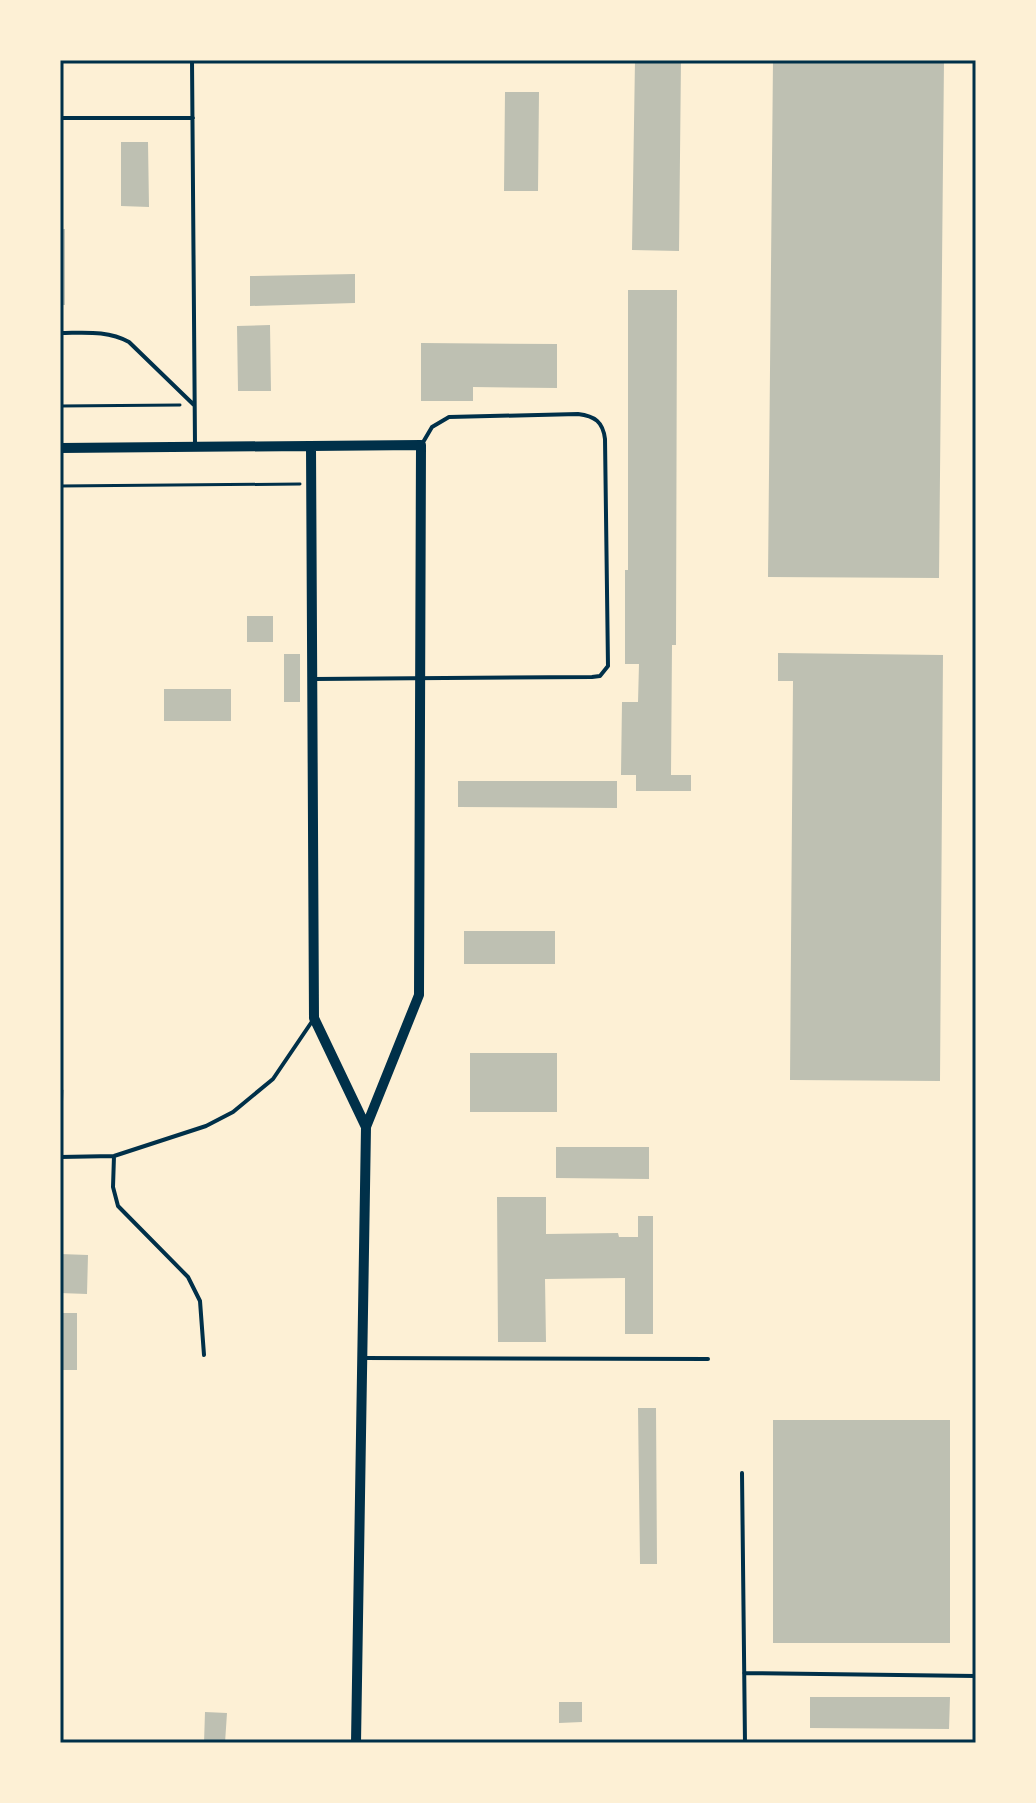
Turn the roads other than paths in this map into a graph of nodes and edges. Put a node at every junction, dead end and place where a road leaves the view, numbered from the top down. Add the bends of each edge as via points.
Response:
1 (192, 60) edge
2 (60, 118) edge
3 (193, 118) junction
4 (60, 333) edge
5 (194, 405) junction
6 (421, 445) junction
7 (311, 446) junction
8 (195, 447) junction
9 (60, 448) edge
10 (422, 678) junction
11 (314, 679) junction
12 (314, 1018) junction
13 (366, 1127) junction
14 (114, 1156) junction
15 (60, 1157) edge
16 (204, 1355) dead end
17 (363, 1358) junction
18 (708, 1359) dead end
19 (742, 1473) dead end
20 (744, 1673) junction
21 (976, 1676) edge
22 (356, 1743) edge
23 (745, 1743) edge

1 - 3 lane
2 - 3 lane
3 - 5 lane
4 - 5 lane via 103,333 129,342
5 - 8 lane
6 - 7 street
6 - 10 street
6 - 10 lane via 432,427 449,417 578,414 599,420 605,439 609,658 605,671 592,677
7 - 8 street
7 - 11 street
8 - 9 street
10 - 11 lane
10 - 13 street via 419,995
11 - 12 street
12 - 13 street
12 - 14 lane via 273,1079 233,1112
13 - 17 street
14 - 15 lane
14 - 16 lane via 118,1206 188,1277 200,1301
17 - 18 lane
17 - 22 street
19 - 20 lane
20 - 21 lane
20 - 23 lane

